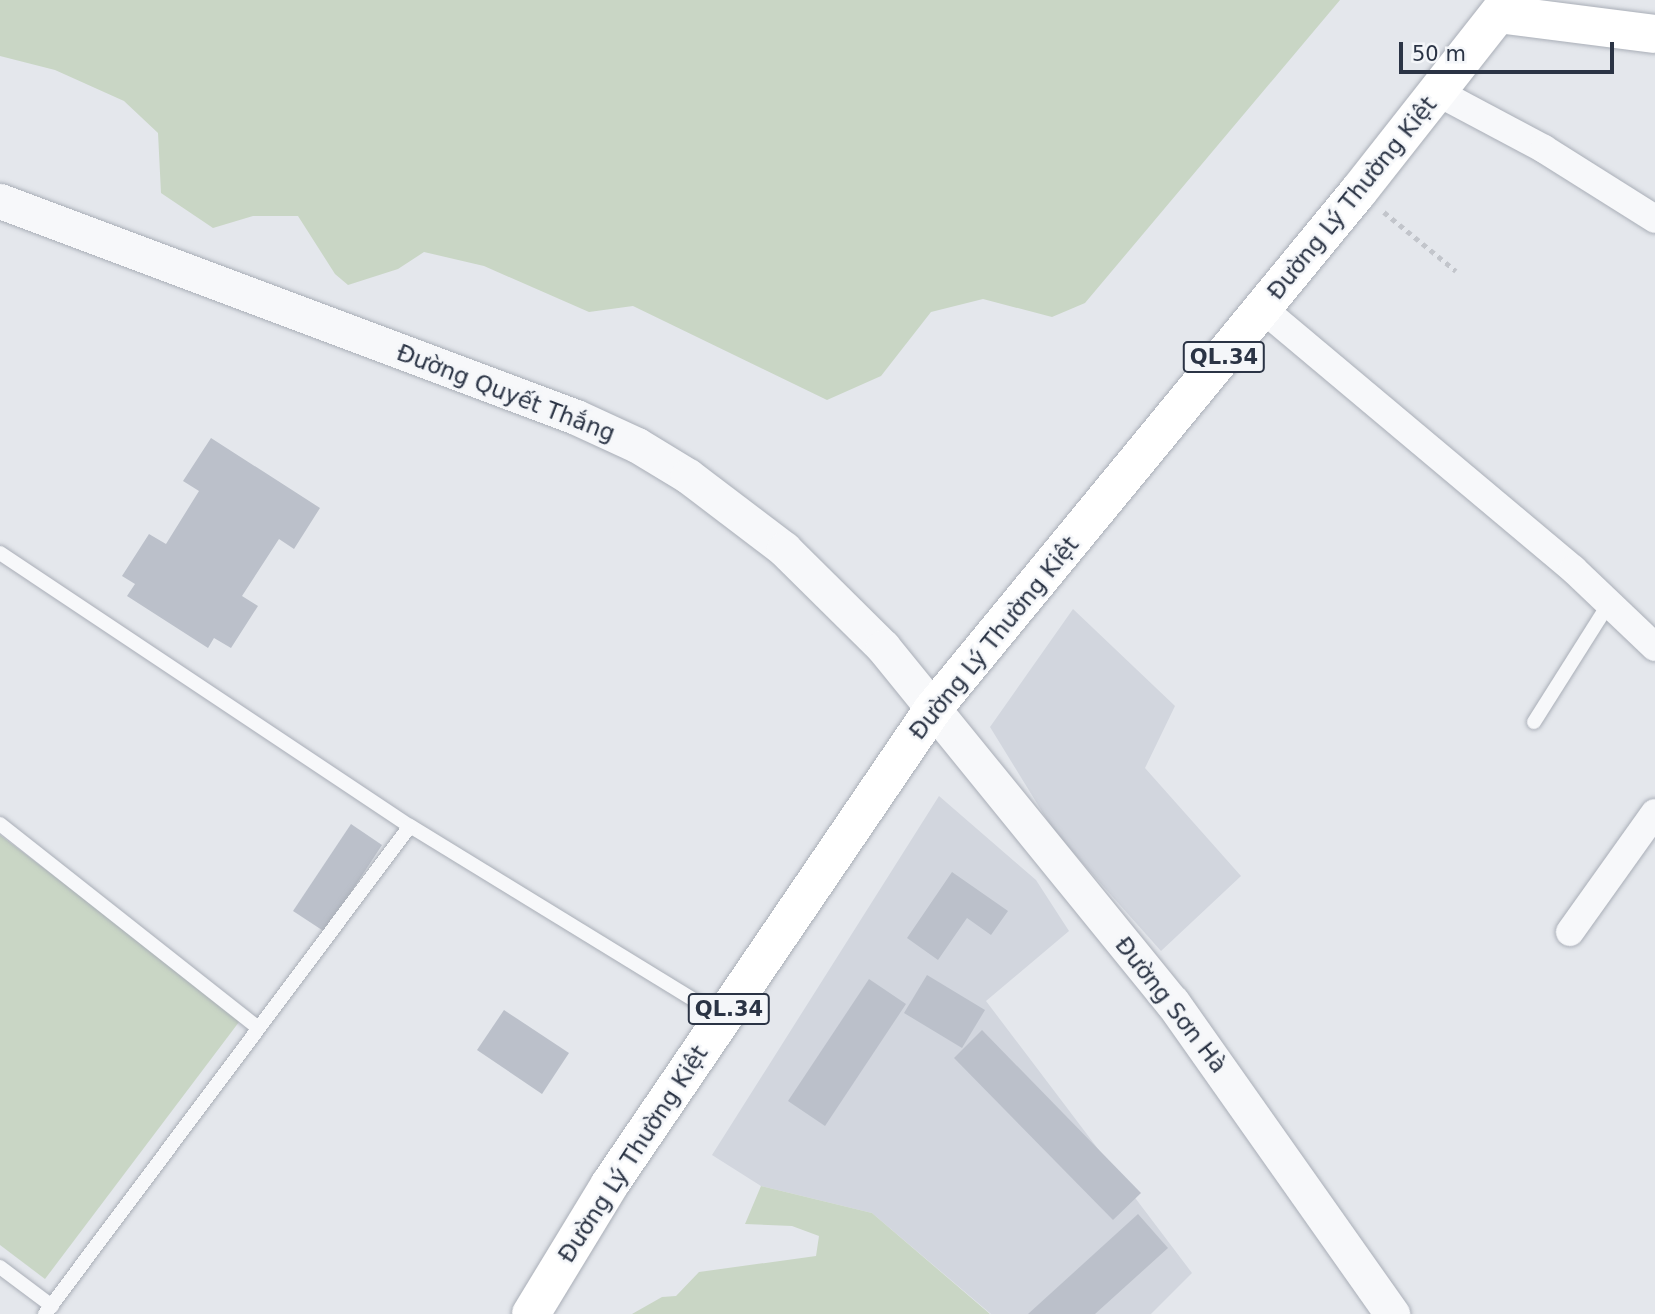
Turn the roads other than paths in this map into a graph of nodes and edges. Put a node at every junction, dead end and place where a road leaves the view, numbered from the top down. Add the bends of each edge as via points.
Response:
1 (1504, 7) edge
2 (1644, 22) edge
3 (1437, 92) junction
4 (0, 201) edge
5 (1655, 219) edge
6 (1263, 309) junction
7 (0, 553) edge
8 (1610, 602) junction
9 (1655, 647) edge
10 (933, 709) junction
11 (1534, 722) dead end
12 (1655, 813) edge
13 (0, 824) edge
14 (410, 826) junction
15 (1570, 932) dead end
16 (723, 1018) junction
17 (258, 1028) junction
18 (0, 1267) edge
19 (48, 1310) edge
20 (531, 1314) edge
21 (1392, 1314) edge

1 - 2 main road
1 - 3 main road, Đường Lý Thường Kiệt / QL.34
3 - 5 street via 1544,149
3 - 6 main road, Đường Lý Thường Kiệt / QL.34
4 - 10 street, Đường Quyết Thắng via 551,407 636,445 688,476 784,549 839,600
6 - 8 street
6 - 10 main road, Đường Lý Thường Kiệt / QL.34
7 - 14 lane
8 - 9 street
8 - 11 lane
10 - 16 main road, Đường Lý Thường Kiệt / QL.34
10 - 21 street, Đường Sơn Hà via 1172,1002
12 - 15 street
13 - 17 lane
14 - 16 lane
14 - 17 lane
16 - 20 main road, Đường Lý Thường Kiệt / QL.34 via 610,1184
17 - 19 lane
18 - 19 lane

